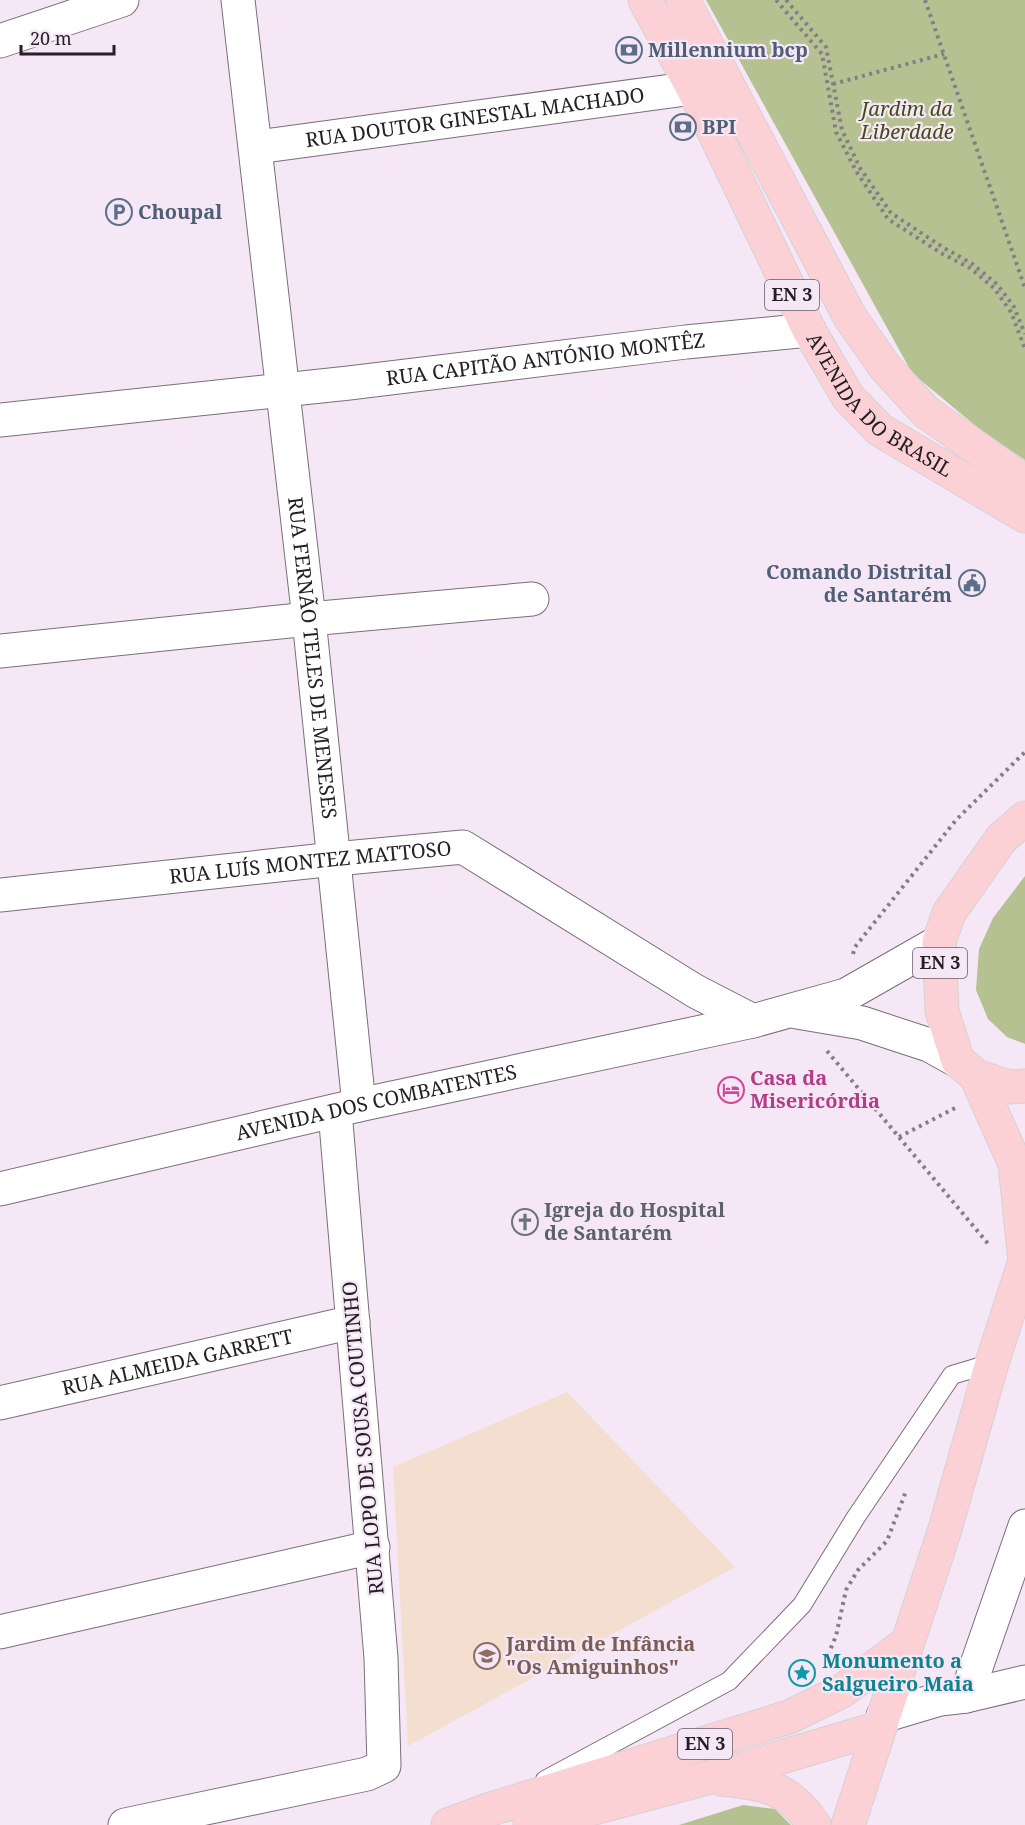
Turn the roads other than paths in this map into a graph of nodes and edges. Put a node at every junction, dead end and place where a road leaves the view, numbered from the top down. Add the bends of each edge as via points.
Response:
1 (122, 0) edge
2 (238, 0) edge
3 (645, 0) edge
4 (683, 0) edge
5 (0, 41) edge
6 (693, 88) junction
7 (257, 147) junction
8 (809, 330) junction
9 (284, 390) junction
10 (0, 420) edge
11 (1025, 482) edge
12 (1025, 516) edge
13 (532, 599) dead end
14 (309, 619) junction
15 (0, 651) edge
16 (1025, 818) edge
17 (335, 859) junction
18 (0, 895) edge
19 (939, 942) junction
20 (790, 1011) junction
21 (753, 1021) junction
22 (967, 1068) junction
23 (1025, 1086) edge
24 (347, 1108) junction
25 (0, 1189) edge
26 (1025, 1261) edge
27 (353, 1322) junction
28 (992, 1363) junction
29 (0, 1403) edge
30 (1025, 1526) edge
31 (373, 1548) junction
32 (1011, 1606) edge
33 (0, 1632) edge
34 (907, 1643) junction
35 (1025, 1682) edge
36 (966, 1696) junction
37 (881, 1722) junction
38 (708, 1777) junction
39 (488, 1810) junction
40 (125, 1825) edge
41 (448, 1825) edge
42 (530, 1825) edge
43 (814, 1825) edge
44 (848, 1825) edge

1 - 5 street
2 - 7 street, RUA FERNÃO TELES DE MENESES
3 - 6 main road, AVENIDA DO BRASIL / EN 3
4 - 11 main road, AVENIDA DO BRASIL / EN 3 via 850,317 885,367 926,412
6 - 7 street, RUA DOUTOR GINESTAL MACHADO
6 - 8 main road, AVENIDA DO BRASIL / EN 3
7 - 9 street, RUA FERNÃO TELES DE MENESES
8 - 9 street, RUA CAPITÃO ANTÓNIO MONTÊZ
8 - 12 main road, AVENIDA DO BRASIL / EN 3 via 849,397 880,430
9 - 10 street, RUA CAPITÃO ANTÓNIO MONTÊZ
9 - 14 street, RUA FERNÃO TELES DE MENESES
13 - 14 street
14 - 15 street
14 - 17 street, RUA FERNÃO TELES DE MENESES
16 - 19 main road, EN 3 via 1001,839 949,913
17 - 18 street, RUA LUÍS MONTEZ MATTOSO
17 - 21 street, RUA LUÍS MONTEZ MATTOSO via 463,847 695,991
17 - 24 street, RUA FERNÃO TELES DE MENESES
19 - 20 street, AVENIDA DOS COMBATENTES via 846,995
19 - 22 main road, EN 3 via 942,1011
20 - 21 street, AVENIDA DOS COMBATENTES
20 - 22 street via 862,1023 929,1045
21 - 24 street, AVENIDA DOS COMBATENTES
22 - 23 main road via 1009,1087
22 - 26 main road, EN 3 via 1015,1164
24 - 25 street, AVENIDA DOS COMBATENTES
24 - 27 street, RUA LOPO DE SOUSA COUTINHO
26 - 28 main road, EN 3
27 - 29 street, RUA ALMEIDA GARRETT
27 - 31 street, RUA LOPO DE SOUSA COUTINHO
28 - 34 main road, EN 3 via 945,1529
28 - 39 lane via 952,1375 802,1605 729,1681
30 - 32 street
31 - 33 street
31 - 40 street, RUA LOPO DE SOUSA COUTINHO via 384,1766 367,1774
32 - 36 street
34 - 37 main road, EN 3
34 - 39 main road, EN 3 via 843,1691 789,1717
35 - 36 street
36 - 37 street via 940,1699
37 - 38 main road, EN 3
37 - 44 main road
38 - 42 main road, EN 3
38 - 43 main road via 772,1788 790,1797
39 - 41 main road, EN 3

